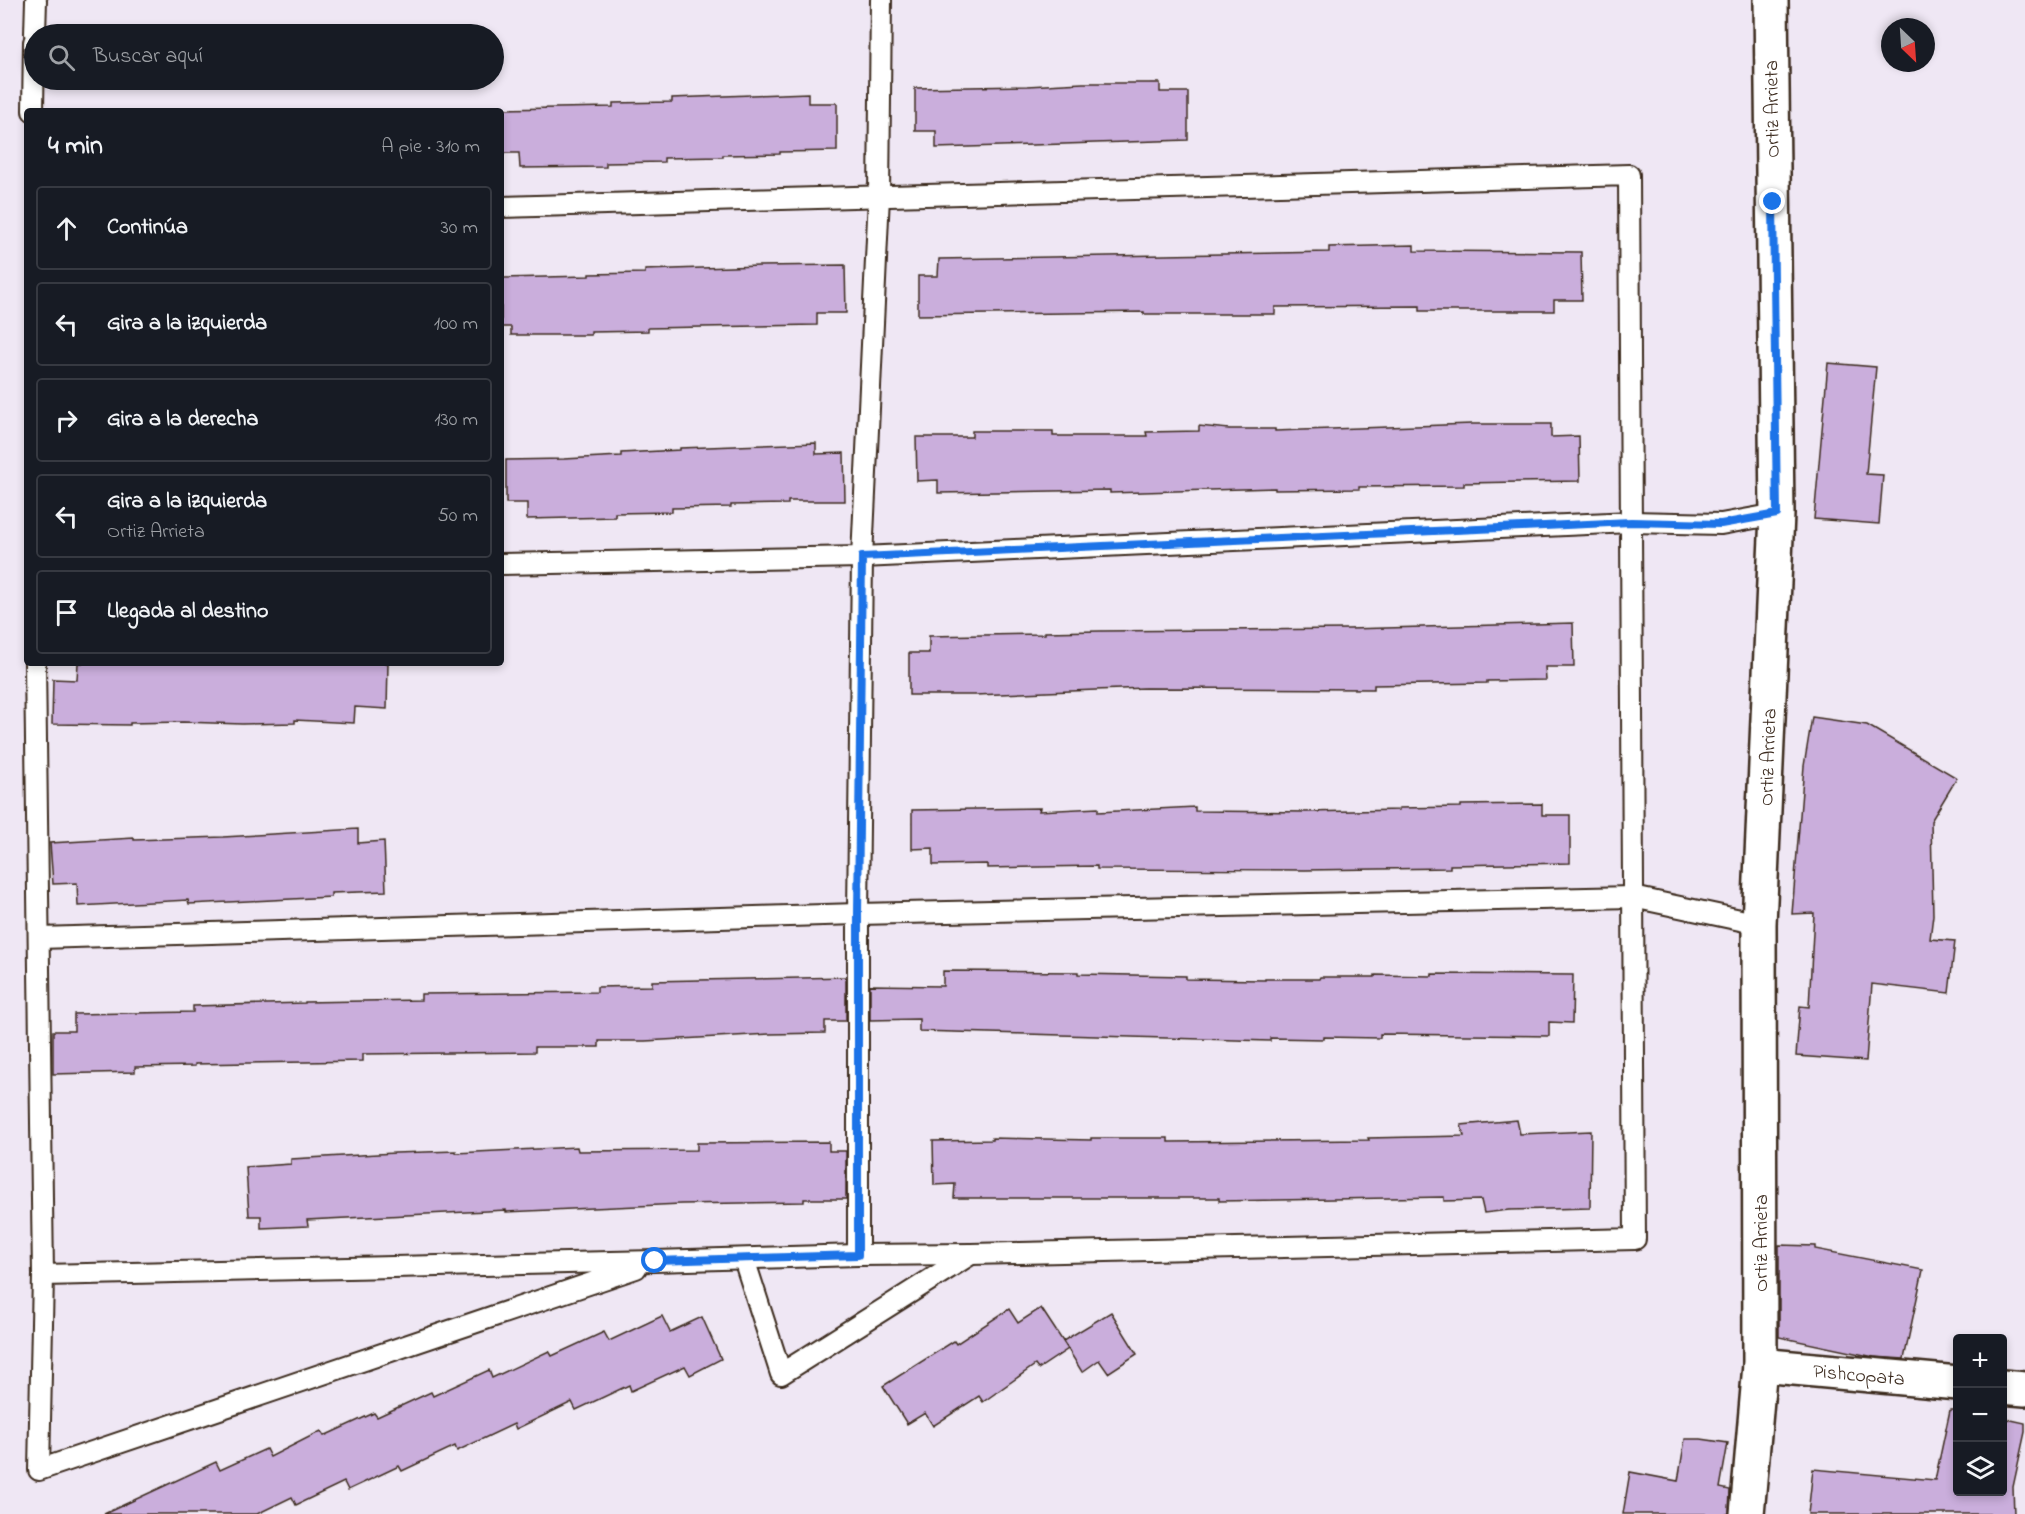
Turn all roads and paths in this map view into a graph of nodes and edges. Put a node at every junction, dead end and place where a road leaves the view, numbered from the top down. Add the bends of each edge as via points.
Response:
1 (36, 0) edge
2 (881, 0) edge
3 (1771, 0) edge
4 (35, 24) edge
5 (33, 90) edge
6 (33, 108) edge
7 (879, 196) junction
8 (504, 207) edge
9 (1777, 514) junction
10 (1631, 522) junction
11 (862, 557) junction
12 (504, 564) edge
13 (35, 666) edge
14 (1633, 897) junction
15 (858, 914) junction
16 (1760, 924) junction
17 (39, 938) junction
18 (971, 1254) junction
19 (858, 1255) junction
20 (744, 1259) junction
21 (655, 1261) junction
22 (43, 1275) junction
23 (1760, 1365) junction
24 (1953, 1383) edge
25 (2007, 1387) edge
26 (2025, 1389) edge
27 (1747, 1514) edge

1 - 4 lane
2 - 7 lane
3 - 9 street, Ortiz Arrieta
5 - 6 lane
7 - 8 lane
7 - 10 lane via 1629,175
7 - 11 lane
9 - 10 lane via 1721,524
9 - 16 street, Ortiz Arrieta
10 - 11 lane
10 - 14 lane
11 - 12 lane
11 - 15 lane
13 - 17 lane
14 - 15 lane
14 - 16 lane
14 - 18 lane via 1635,1239
15 - 17 lane
15 - 19 lane
16 - 23 street, Ortiz Arrieta
17 - 22 lane
18 - 19 lane
18 - 20 lane via 781,1374
19 - 20 lane
20 - 21 lane
21 - 22 lane
21 - 22 lane via 39,1470
23 - 24 street, Pishcopata
23 - 27 street, Ortiz Arrieta
25 - 26 street

